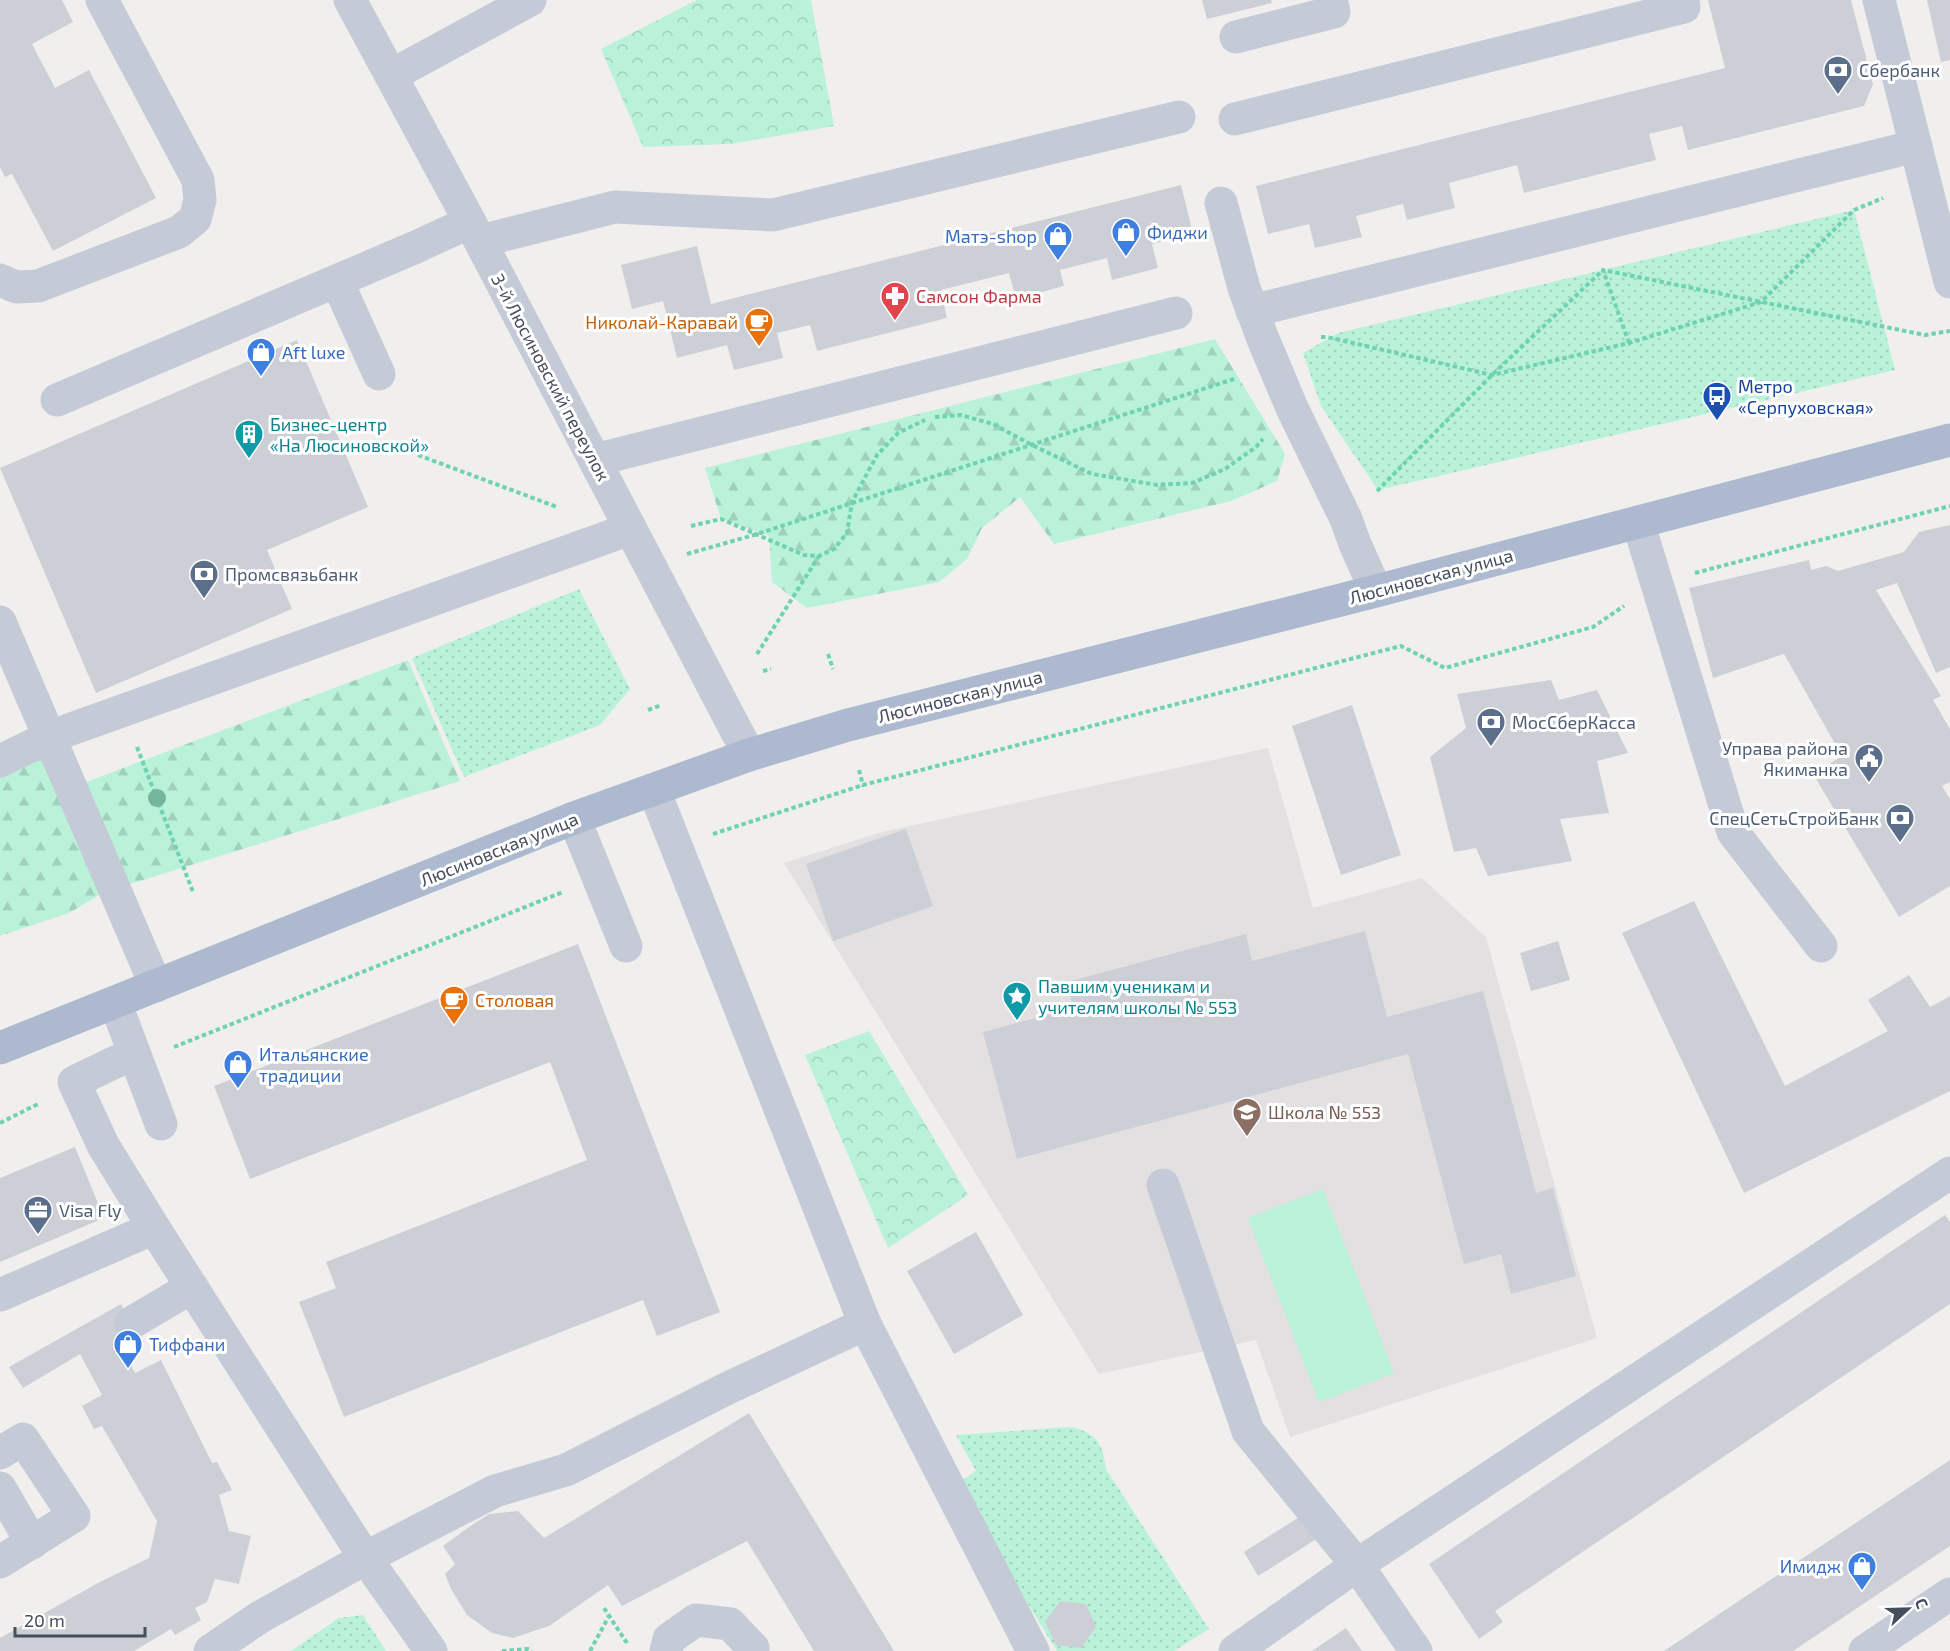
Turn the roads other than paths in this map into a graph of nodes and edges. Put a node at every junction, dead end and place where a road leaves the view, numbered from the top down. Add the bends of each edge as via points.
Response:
1 (102, 0) edge
2 (350, 0) edge
3 (530, 0) edge
4 (1331, 0) edge
5 (1683, 0) edge
6 (1879, 0) edge
7 (1236, 37) dead end
8 (392, 75) junction
9 (1179, 117) dead end
10 (1235, 119) dead end
11 (1916, 146) junction
12 (1221, 203) dead end
13 (475, 232) junction
14 (0, 280) edge
15 (338, 281) junction
16 (1950, 282) edge
17 (1176, 313) dead end
18 (1263, 338) junction
19 (379, 374) dead end
20 (57, 400) dead end
21 (1950, 440) edge
22 (595, 460) junction
23 (1638, 522) junction
24 (630, 529) junction
25 (1376, 591) junction
26 (0, 622) edge
27 (50, 737) junction
28 (749, 755) junction
29 (0, 761) edge
30 (654, 790) junction
31 (574, 818) junction
32 (626, 946) dead end
33 (1821, 946) dead end
34 (156, 986) junction
35 (115, 1002) junction
36 (0, 1048) edge
37 (136, 1057) junction
38 (161, 1124) dead end
39 (1949, 1176) edge
40 (1162, 1185) dead end
41 (154, 1228) junction
42 (192, 1287) junction
43 (0, 1294) edge
44 (131, 1323) dead end
45 (865, 1324) junction
46 (0, 1453) edge
47 (0, 1488) edge
48 (32, 1543) junction
49 (366, 1558) junction
50 (0, 1562) edge
51 (1357, 1565) junction
52 (1950, 1594) edge
53 (210, 1651) edge
54 (431, 1651) edge
55 (666, 1651) edge
56 (753, 1651) edge
57 (1033, 1651) edge
58 (1235, 1651) edge
59 (1416, 1651) edge
60 (1867, 1651) edge

1 - 14 street via 198,180 200,200 195,219 179,232 38,286 16,287
2 - 8 street, 3-й Люсиновский переулок
3 - 8 street
4 - 7 street via 1334,12
5 - 10 street via 1684,7
6 - 11 street
8 - 13 street, 3-й Люсиновский переулок
9 - 13 street via 773,215 615,207
11 - 16 street
11 - 18 street
12 - 18 street via 1244,288
13 - 15 street
13 - 22 street, 3-й Люсиновский переулок
15 - 19 street
15 - 20 street
17 - 22 street
18 - 25 street
21 - 23 main road, Люсиновская улица
22 - 24 street, 3-й Люсиновский переулок
23 - 25 main road, Люсиновская улица
23 - 33 street via 1732,832
24 - 27 street
24 - 28 street, 3-й Люсиновский переулок
25 - 28 main road, Люсиновская улица via 848,725
26 - 27 street
27 - 29 street
27 - 34 street
28 - 30 main road, Люсиновская улица
30 - 31 main road, Люсиновская улица
30 - 45 street
31 - 32 street
31 - 34 main road, Люсиновская улица
34 - 35 main road, Люсиновская улица
35 - 36 main road, Люсиновская улица
35 - 37 street
37 - 38 street
37 - 41 street via 74,1082 103,1145
39 - 51 street
40 - 51 street via 1248,1431
41 - 42 street
41 - 43 street
42 - 44 street
42 - 49 street
45 - 49 street via 566,1470 495,1491
45 - 57 street
46 - 48 street via 23,1439 74,1516
47 - 48 street
48 - 50 street
49 - 53 street via 260,1617
49 - 54 street
51 - 58 street
51 - 59 street
52 - 60 street
55 - 56 street via 669,1640 696,1620 730,1624

